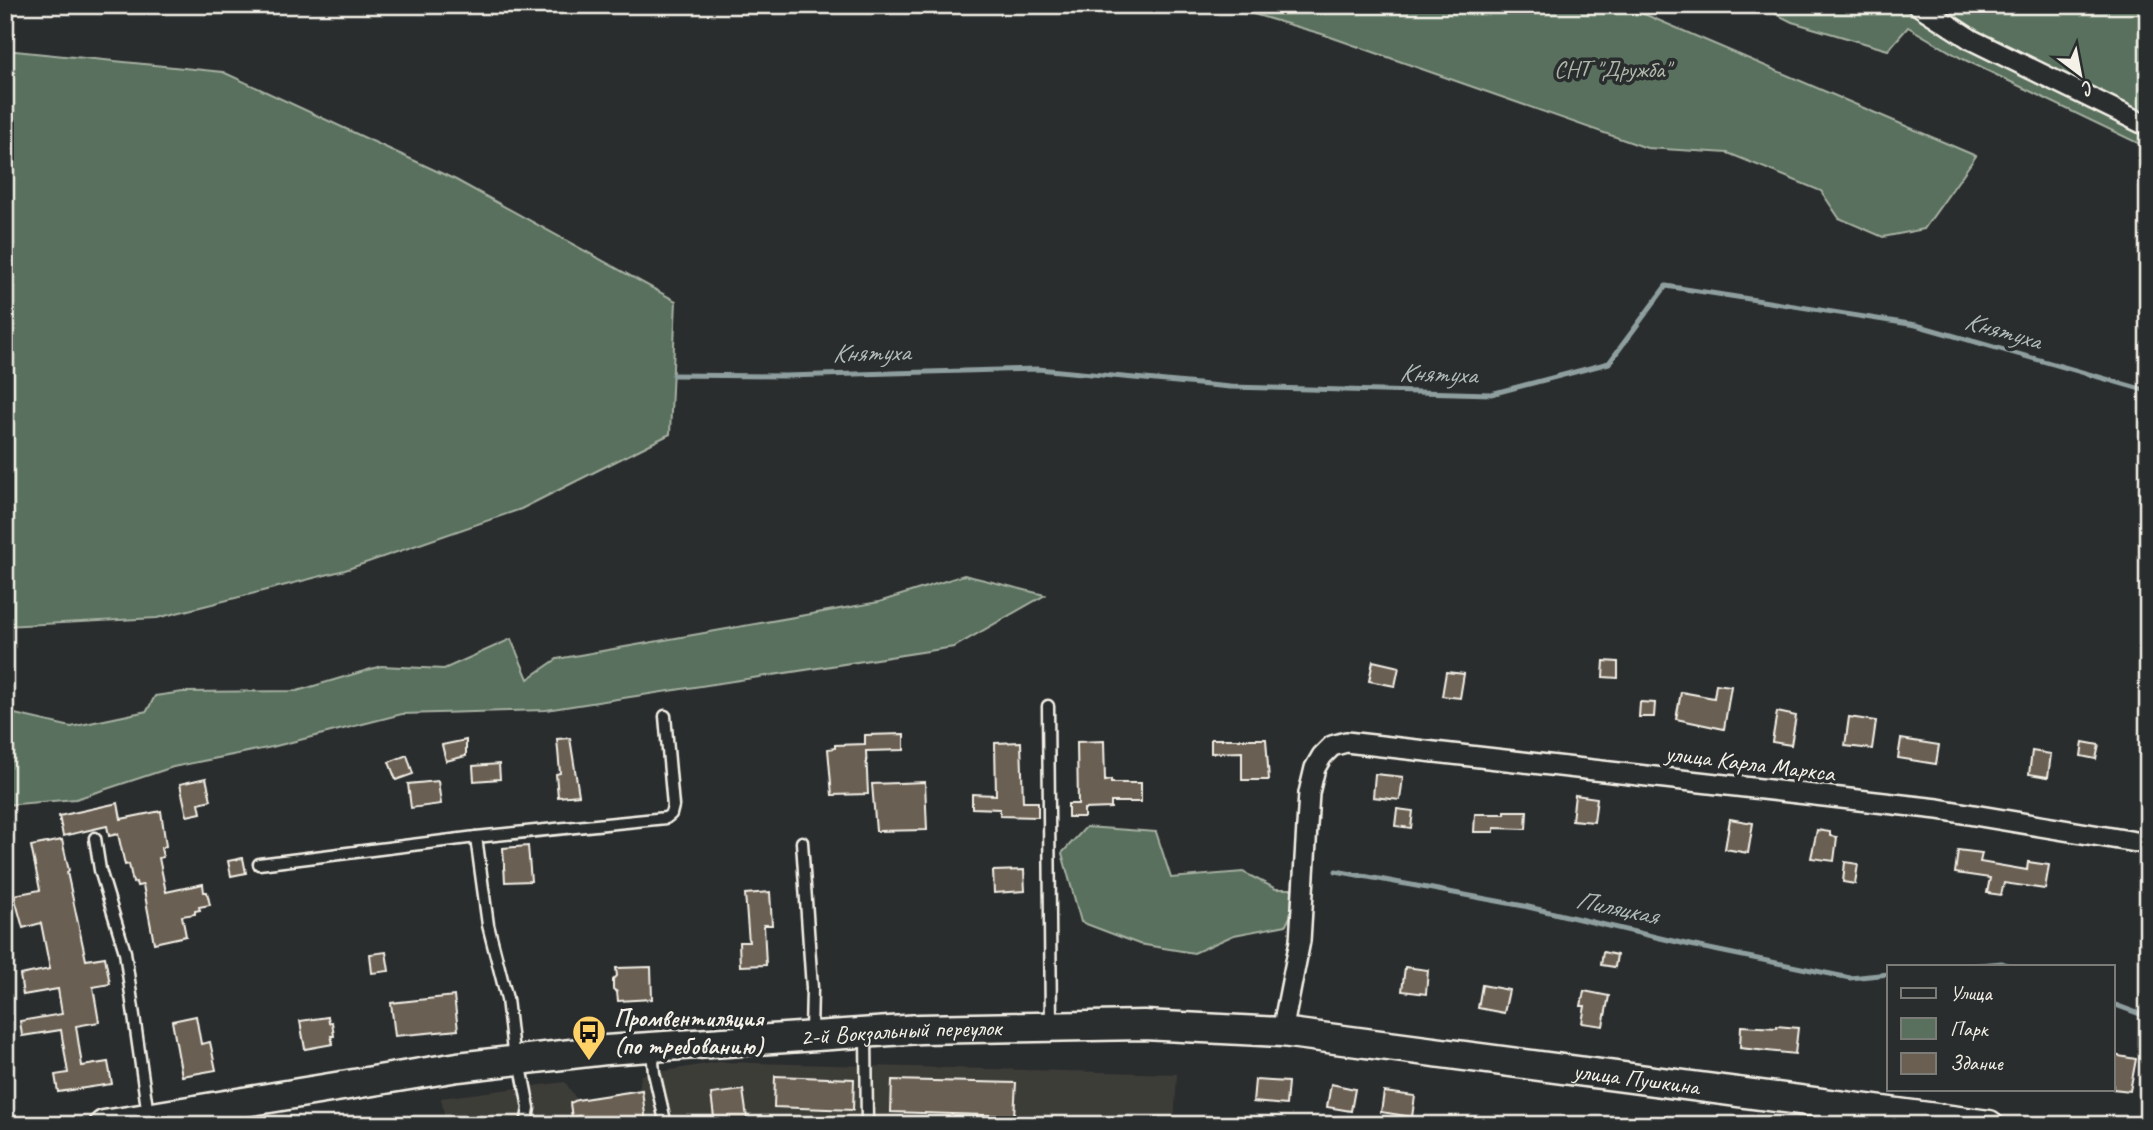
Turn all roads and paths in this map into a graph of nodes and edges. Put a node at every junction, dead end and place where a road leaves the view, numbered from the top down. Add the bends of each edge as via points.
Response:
1 (1918, 5) edge
2 (2148, 126) edge
3 (1048, 706) dead end
4 (665, 716) dead end
5 (476, 837) junction
6 (94, 838) dead end
7 (802, 842) dead end
8 (2148, 844) edge
9 (260, 864) dead end
10 (1051, 1026) junction
11 (866, 1032) junction
12 (1282, 1032) junction
13 (811, 1035) junction
14 (652, 1046) junction
15 (517, 1060) junction
16 (148, 1117) junction
17 (104, 1125) edge
18 (526, 1125) edge
19 (666, 1125) edge
20 (867, 1125) edge
21 (1989, 1125) edge

1 - 2 street via 1972,40
3 - 10 lane
4 - 5 lane via 673,806 666,818
5 - 9 lane
5 - 15 lane via 488,925
6 - 16 lane via 125,952
7 - 13 lane
8 - 12 street, улица Карла Маркса via 1938,809 1346,742 1322,755 1309,793 1300,941
10 - 11 street, 2-й Вокзальный переулок
10 - 12 street, 2-й Вокзальный переулок
11 - 13 street, 2-й Вокзальный переулок
11 - 20 lane
12 - 21 street, улица Пушкина
13 - 14 street, 2-й Вокзальный переулок
14 - 15 street, 2-й Вокзальный переулок
14 - 19 lane
15 - 16 street, 2-й Вокзальный переулок
15 - 18 lane via 529,1108
16 - 17 street, 2-й Вокзальный переулок

